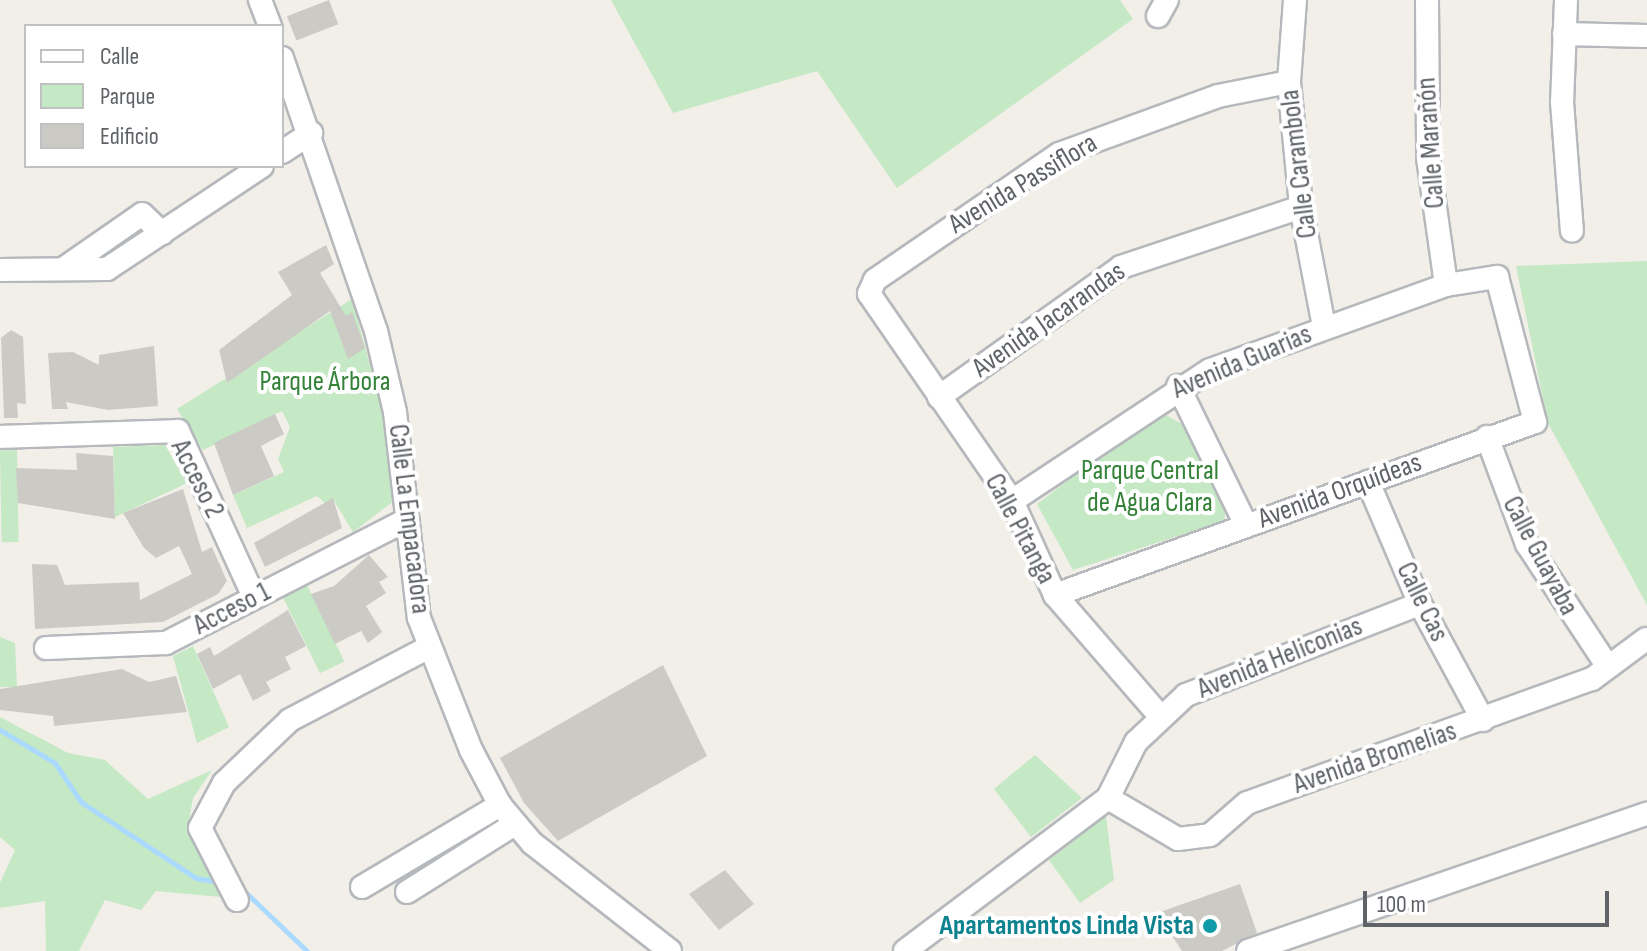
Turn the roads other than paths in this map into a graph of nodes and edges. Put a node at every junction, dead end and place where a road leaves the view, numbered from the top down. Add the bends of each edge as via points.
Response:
1 (260, 0) edge
2 (1295, 0) edge
3 (1427, 0) edge
4 (1566, 0) edge
5 (269, 24) edge
6 (1564, 34) junction
7 (1647, 36) edge
8 (284, 63) edge
9 (1289, 82) junction
10 (311, 133) junction
11 (284, 151) edge
12 (259, 168) edge
13 (1301, 207) junction
14 (1572, 231) dead end
15 (0, 270) edge
16 (1446, 285) junction
17 (869, 294) joint
18 (1324, 327) junction
19 (1178, 386) junction
20 (939, 397) junction
21 (1535, 422) joint
22 (0, 437) edge
23 (1487, 437) junction
24 (1368, 482) junction
25 (1012, 501) junction
26 (406, 520) junction
27 (1246, 525) junction
28 (1055, 595) junction
29 (254, 597) junction
30 (1420, 604) junction
31 (1646, 639) edge
32 (429, 647) junction
33 (46, 648) dead end
34 (1608, 667) junction
35 (1159, 715) junction
36 (1483, 720) junction
37 (1108, 798) junction
38 (500, 805) junction
39 (1647, 814) edge
40 (515, 824) junction
41 (362, 887) dead end
42 (234, 889) dead end
43 (407, 892) dead end
44 (670, 951) edge
45 (905, 951) edge
46 (1248, 951) edge

1 - 5 street
2 - 9 street, Calle Carambola
3 - 16 street, Calle Marañón via 1428,158
4 - 6 street
6 - 7 street
6 - 14 street
8 - 10 street, Calle La Empacadora
9 - 13 street, Calle Carambola
9 - 17 street, Avenida Passiflora via 1218,96 1059,154 875,280
10 - 11 street
10 - 26 street, Calle La Empacadora via 386,367
12 - 15 street via 107,269
13 - 18 street, Calle Carambola
13 - 20 street, Avenida Jacarandas via 1121,267
16 - 18 street, Avenida Guarias
16 - 21 street, Avenida Guarias via 1497,277
17 - 20 street, Calle Pitanga
18 - 19 street, Avenida Guarias
19 - 25 street, Avenida Guarias
19 - 27 street
20 - 25 street, Calle Pitanga
21 - 23 street, Avenida Orquídeas
22 - 29 street, Acceso 2 via 178,431
23 - 24 street, Avenida Orquídeas
23 - 34 street, Calle Guayaba via 1527,544
24 - 27 street, Avenida Orquídeas
24 - 30 street, Calle Cas
25 - 28 street, Calle Pitanga
26 - 29 street, Acceso 1
26 - 32 street, Calle La Empacadora
27 - 28 street, Avenida Orquídeas
28 - 35 street, Calle Pitanga
29 - 33 street, Acceso 1 via 166,643
30 - 35 street, Avenida Heliconias via 1240,670
30 - 36 street, Calle Cas
31 - 34 street, Avenida Bromelias
32 - 38 street, Calle La Empacadora
32 - 42 street via 290,720 224,783 200,828
34 - 36 street, Avenida Bromelias
35 - 37 street, Avenida Heliconias
36 - 37 street, Avenida Bromelias via 1247,803 1193,840 1157,830
37 - 45 street, Avenida Heliconias
38 - 40 street, Calle La Empacadora
38 - 41 street
39 - 46 street
40 - 43 street
40 - 44 street, Calle La Empacadora via 566,873

